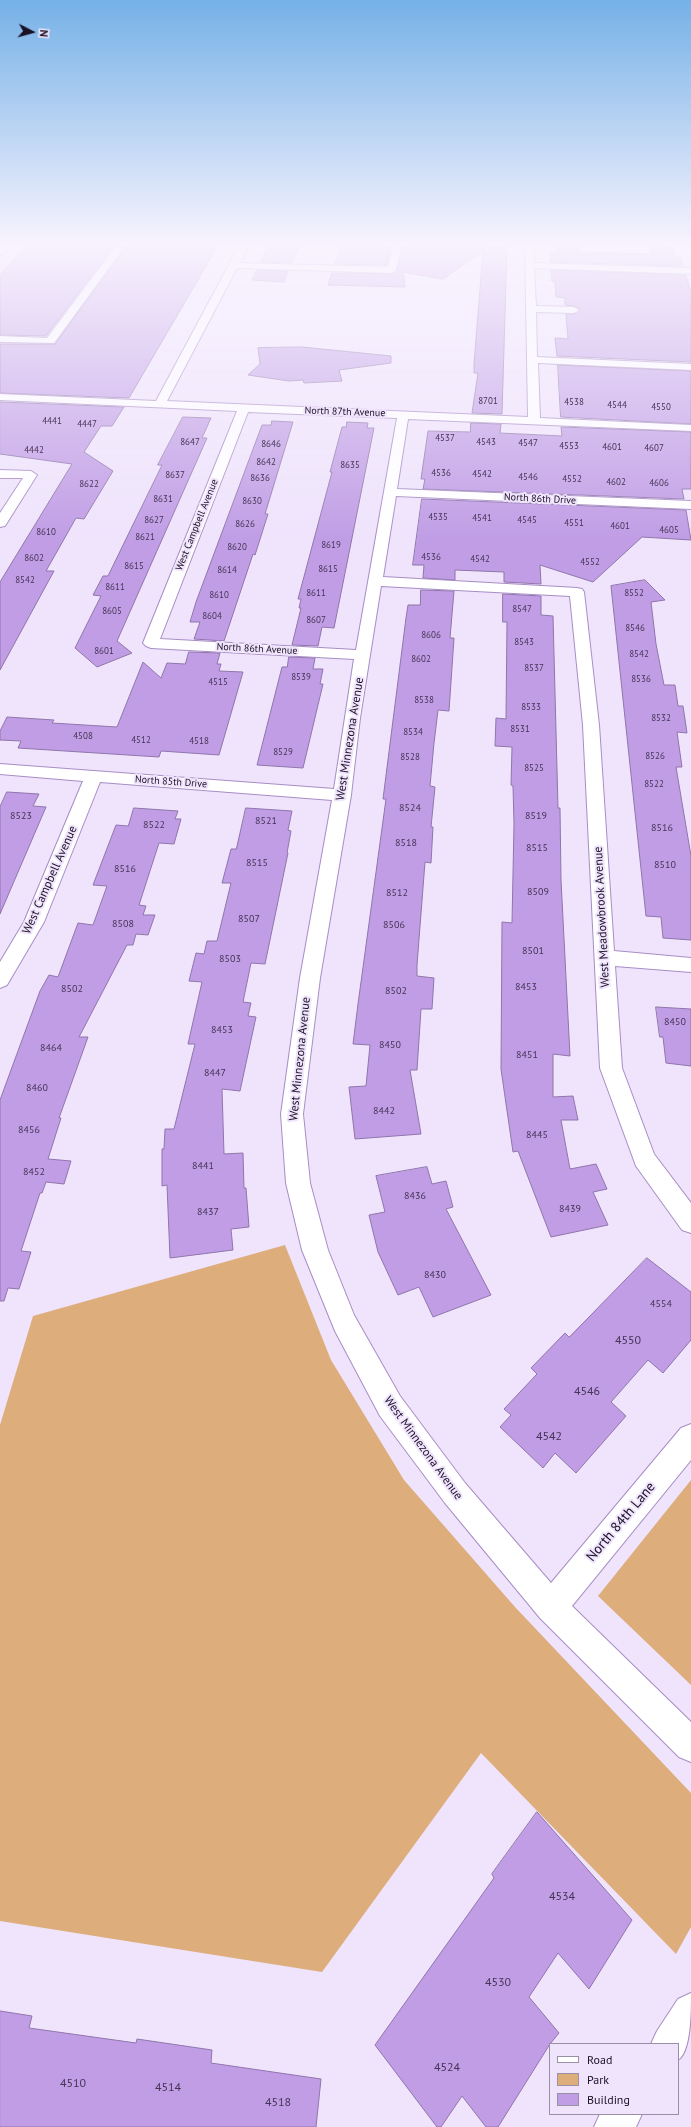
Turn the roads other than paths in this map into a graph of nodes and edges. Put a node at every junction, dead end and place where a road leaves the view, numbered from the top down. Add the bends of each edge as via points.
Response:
1 (38, 341) edge
2 (51, 341) edge
3 (194, 341) edge
4 (532, 341) edge
5 (532, 360) junction
6 (691, 367) edge
7 (0, 397) edge
8 (160, 404) junction
9 (244, 408) junction
10 (403, 415) junction
11 (534, 421) junction
12 (691, 428) edge
13 (0, 474) edge
14 (389, 492) junction
15 (691, 505) edge
16 (0, 523) edge
17 (376, 580) junction
18 (151, 643) joint
19 (363, 656) junction
20 (0, 770) edge
21 (94, 776) junction
22 (342, 795) junction
23 (605, 958) junction
24 (691, 965) edge
25 (0, 980) edge
26 (691, 1222) edge
27 (691, 1438) edge
28 (551, 1606) junction
29 (691, 1745) edge
30 (691, 2012) edge
31 (671, 2043) edge
32 (621, 2115) edge
33 (614, 2127) edge

1 - 2 street
3 - 8 street
4 - 5 street
5 - 6 street
5 - 11 street
7 - 8 street, North 87th Avenue
8 - 9 street, North 87th Avenue
9 - 10 street, North 87th Avenue
9 - 18 street, West Campbell Avenue
10 - 11 street, North 87th Avenue
10 - 14 street, West Minnezona Avenue
11 - 12 street, North 87th Avenue
13 - 16 street via 31,475
14 - 15 street, North 86th Drive
14 - 17 street, West Minnezona Avenue
17 - 19 street, West Minnezona Avenue
17 - 23 street, West Meadowbrook Avenue via 577,592 592,724
18 - 19 street, North 86th Avenue
19 - 22 street, West Minnezona Avenue
20 - 21 street, North 85th Drive
21 - 22 street, North 85th Drive
21 - 25 street, West Campbell Avenue via 34,922
22 - 28 street, West Minnezona Avenue via 310,978 292,1114 298,1183 315,1250 344,1322 390,1406 455,1493
23 - 24 street
23 - 26 street, West Meadowbrook Avenue via 611,1068 644,1159
27 - 28 street, North 84th Lane
28 - 29 street, West Minnezona Avenue
30 - 31 street
32 - 33 street

